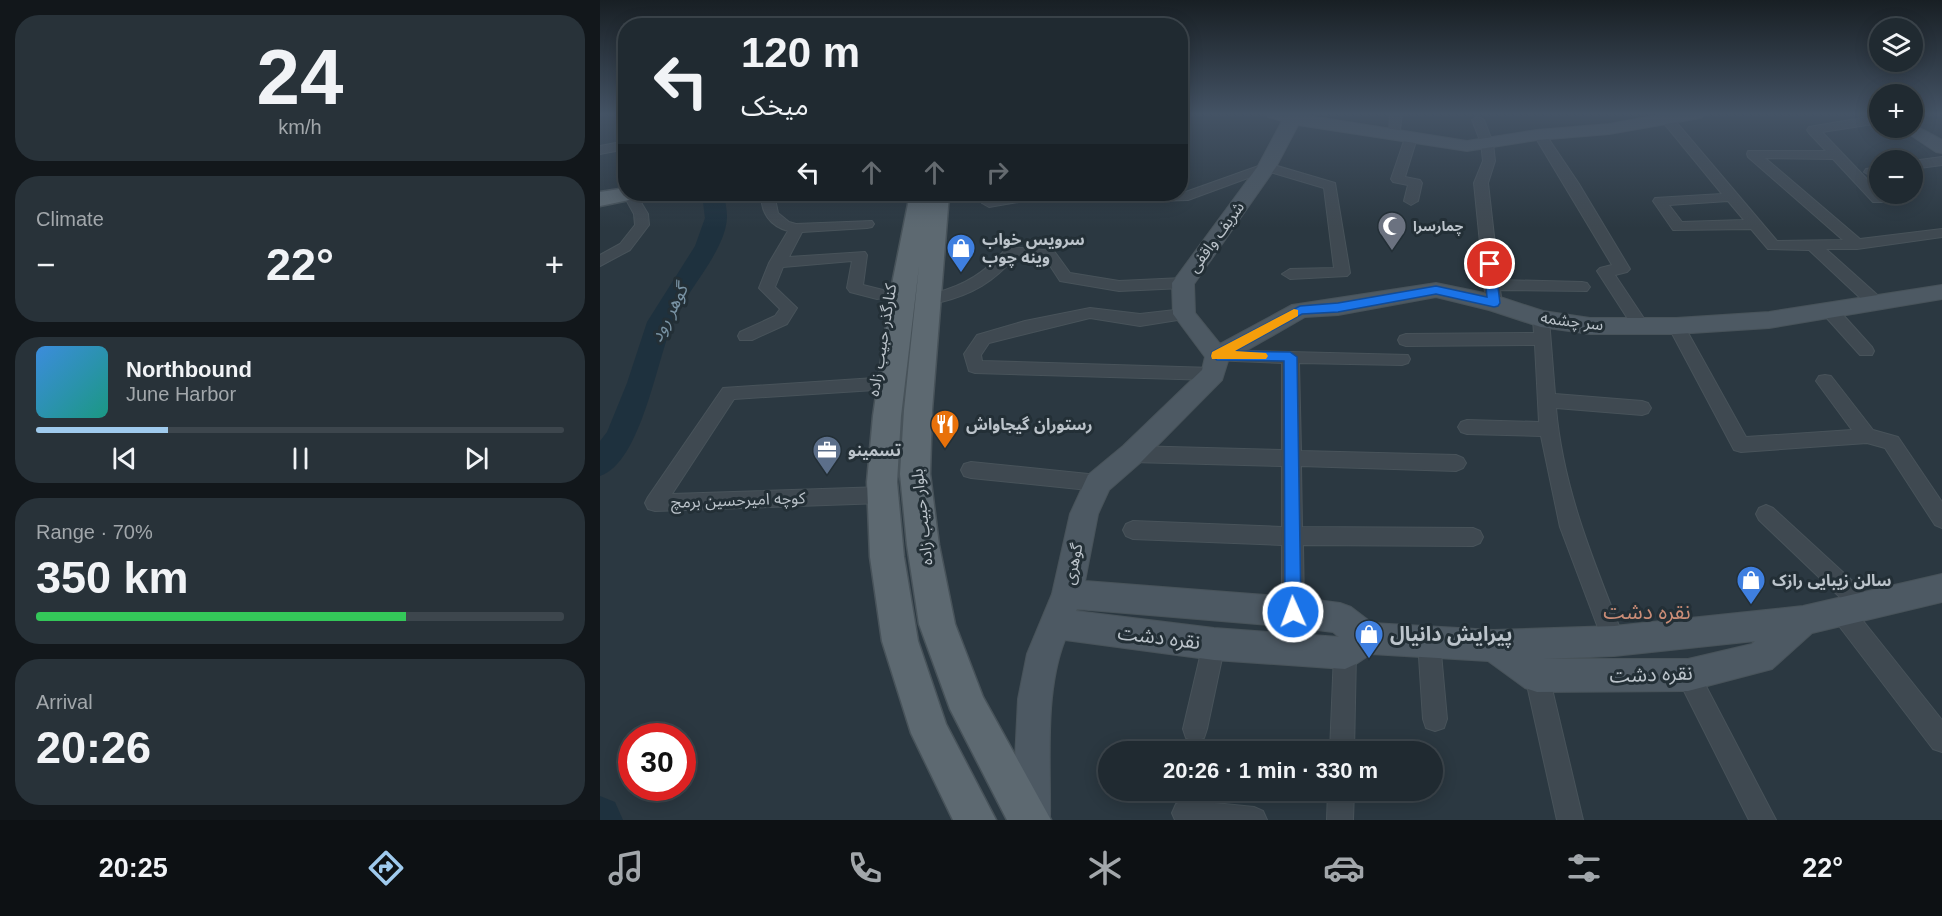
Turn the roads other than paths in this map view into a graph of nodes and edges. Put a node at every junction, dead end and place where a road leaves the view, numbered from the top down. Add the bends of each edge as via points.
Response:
1 (1272, 151) edge
2 (1401, 151) edge
3 (1488, 151) edge
4 (1551, 151) edge
5 (1695, 151) edge
6 (1832, 151) edge
7 (1835, 155) junction
8 (1942, 161) edge
9 (1923, 164) edge
10 (1267, 167) junction
11 (618, 187) edge
12 (1869, 190) edge
13 (600, 191) edge
14 (618, 196) edge
15 (1188, 196) edge
16 (1734, 197) junction
17 (600, 199) edge
18 (633, 201) edge
19 (768, 201) edge
20 (904, 201) edge
21 (920, 201) edge
22 (937, 201) edge
23 (949, 201) edge
24 (1001, 201) edge
25 (1411, 201) dead end
26 (989, 203) dead end
27 (867, 224) dead end
28 (1756, 224) junction
29 (796, 228) junction
30 (1942, 233) edge
31 (1857, 244) junction
32 (1813, 245) junction
33 (600, 261) edge
34 (777, 263) junction
35 (1290, 274) dead end
36 (1183, 283) junction
37 (1582, 287) dead end
38 (1942, 292) edge
39 (877, 294) dead end
40 (1493, 294) junction
41 (941, 297) junction
42 (1877, 304) junction
43 (1830, 311) junction
44 (1184, 314) junction
45 (1641, 326) junction
46 (1676, 326) junction
47 (1542, 329) junction
48 (746, 336) dead end
49 (1406, 340) dead end
50 (1866, 351) dead end
51 (1290, 357) junction
52 (1402, 359) dead end
53 (1215, 365) junction
54 (1825, 381) dead end
55 (874, 384) junction
56 (1547, 400) junction
57 (1642, 408) dead end
58 (1467, 427) dead end
59 (1549, 429) junction
60 (1867, 436) junction
61 (1132, 454) junction
62 (1290, 458) junction
63 (1456, 463) dead end
64 (970, 470) dead end
65 (915, 474) junction
66 (1098, 483) junction
67 (882, 489) junction
68 (1766, 514) dead end
69 (1942, 519) edge
70 (1133, 530) dead end
71 (1290, 536) junction
72 (1473, 537) dead end
73 (1942, 588) edge
74 (1067, 594) junction
75 (1100, 597) junction
76 (1852, 608) junction
77 (1293, 612) junction
78 (1803, 621) junction
79 (1056, 624) junction
80 (1090, 628) junction
81 (1614, 641) junction
82 (1430, 642) junction
83 (1214, 644) junction
84 (1355, 646) junction
85 (1493, 646) junction
86 (1688, 675) junction
87 (1537, 676) junction
88 (1435, 719) dead end
89 (1195, 729) dead end
90 (1942, 740) edge
91 (1343, 741) edge
92 (1341, 801) edge
93 (1185, 813) dead end
94 (975, 820) edge
95 (1030, 820) edge
96 (1254, 820) edge
97 (1340, 820) edge
98 (1570, 820) edge
99 (1763, 820) edge

1 - 10 street, شریف واقفی
2 - 25 street via 1398,180 1415,183
3 - 40 street via 1489,161 1481,183
4 - 45 street via 1622,268 1605,271
5 - 16 street
6 - 7 street
7 - 12 street
7 - 31 street via 1753,154
8 - 9 street
10 - 15 street
10 - 35 street via 1330,186 1342,273
10 - 36 street, شریف واقفی
11 - 13 main road
14 - 17 main road
16 - 28 street
16 - 28 street via 1660,201 1678,227
18 - 33 street via 641,214 642,225 625,247
19 - 29 street via 776,221
20 - 55 main road, کنارگذر حبیب زاده
21 - 67 main road, بلوار حبیب زاده via 887,416
22 - 65 main road, بلوار حبیب زاده
23 - 41 main road
24 - 26 street
27 - 29 street
28 - 32 street via 1773,246
29 - 34 street via 792,242
30 - 31 street
31 - 32 street
32 - 42 street
34 - 39 street via 860,255 855,288
34 - 48 street via 767,288 789,308 781,320
36 - 41 street via 1119,286 1065,277 1048,254 1011,252 990,277 967,291
36 - 44 street, شریف واقفی
37 - 40 street
38 - 42 street, سر چشمه
40 - 47 street, سر چشمه
40 - 53 street, سر چشمه via 1436,290 1338,308 1300,310
41 - 65 main road via 931,405
42 - 43 street, سر چشمه
43 - 46 street, سر چشمه via 1769,320
43 - 50 street
44 - 53 street
44 - 53 street via 1140,320 1090,313 983,339 972,354 975,367
45 - 46 street, سر چشمه
45 - 47 street, سر چشمه
46 - 60 street via 1741,445
47 - 49 street
47 - 56 street
51 - 52 street
51 - 53 street
51 - 62 street
53 - 61 street, گوهری
54 - 60 street
55 - 67 main road, کنارگذر حبیب زاده via 864,452
55 - 67 street, کوچه امیرحسین برمچ via 729,393 656,503
56 - 57 street
56 - 59 street
58 - 59 street
59 - 81 street via 1570,527
60 - 69 street via 1891,442
61 - 62 street
61 - 66 street, گوهری
62 - 63 street
62 - 71 street
64 - 66 street
65 - 95 main road, بلوار حبیب زاده via 937,624 969,710
66 - 74 street, گوهری via 1084,514
67 - 94 main road, بلوار حبیب زاده via 887,557 900,641 930,733
68 - 76 street
70 - 71 street
71 - 72 street
71 - 77 street
73 - 76 street, نقره دشت
74 - 75 street, نقره دشت
74 - 79 street, گوهری
75 - 77 street, نقره دشت
75 - 80 street via 1090,603 1085,614
76 - 78 street, نقره دشت
76 - 90 street
77 - 84 street, نقره دشت via 1340,618
78 - 81 street, نقره دشت
78 - 86 street, نقره دشت via 1760,658
79 - 80 street, نقره دشت
79 - 95 street, گوهری via 1043,654 1035,699
80 - 83 street, نقره دشت
81 - 85 street, نقره دشت
82 - 84 street, نقره دشت
82 - 85 street, نقره دشت
82 - 88 street
83 - 84 street, نقره دشت
83 - 89 street
84 - 91 street
85 - 87 street
86 - 87 street, نقره دشت
86 - 99 street
87 - 98 street
92 - 97 street
93 - 96 street

